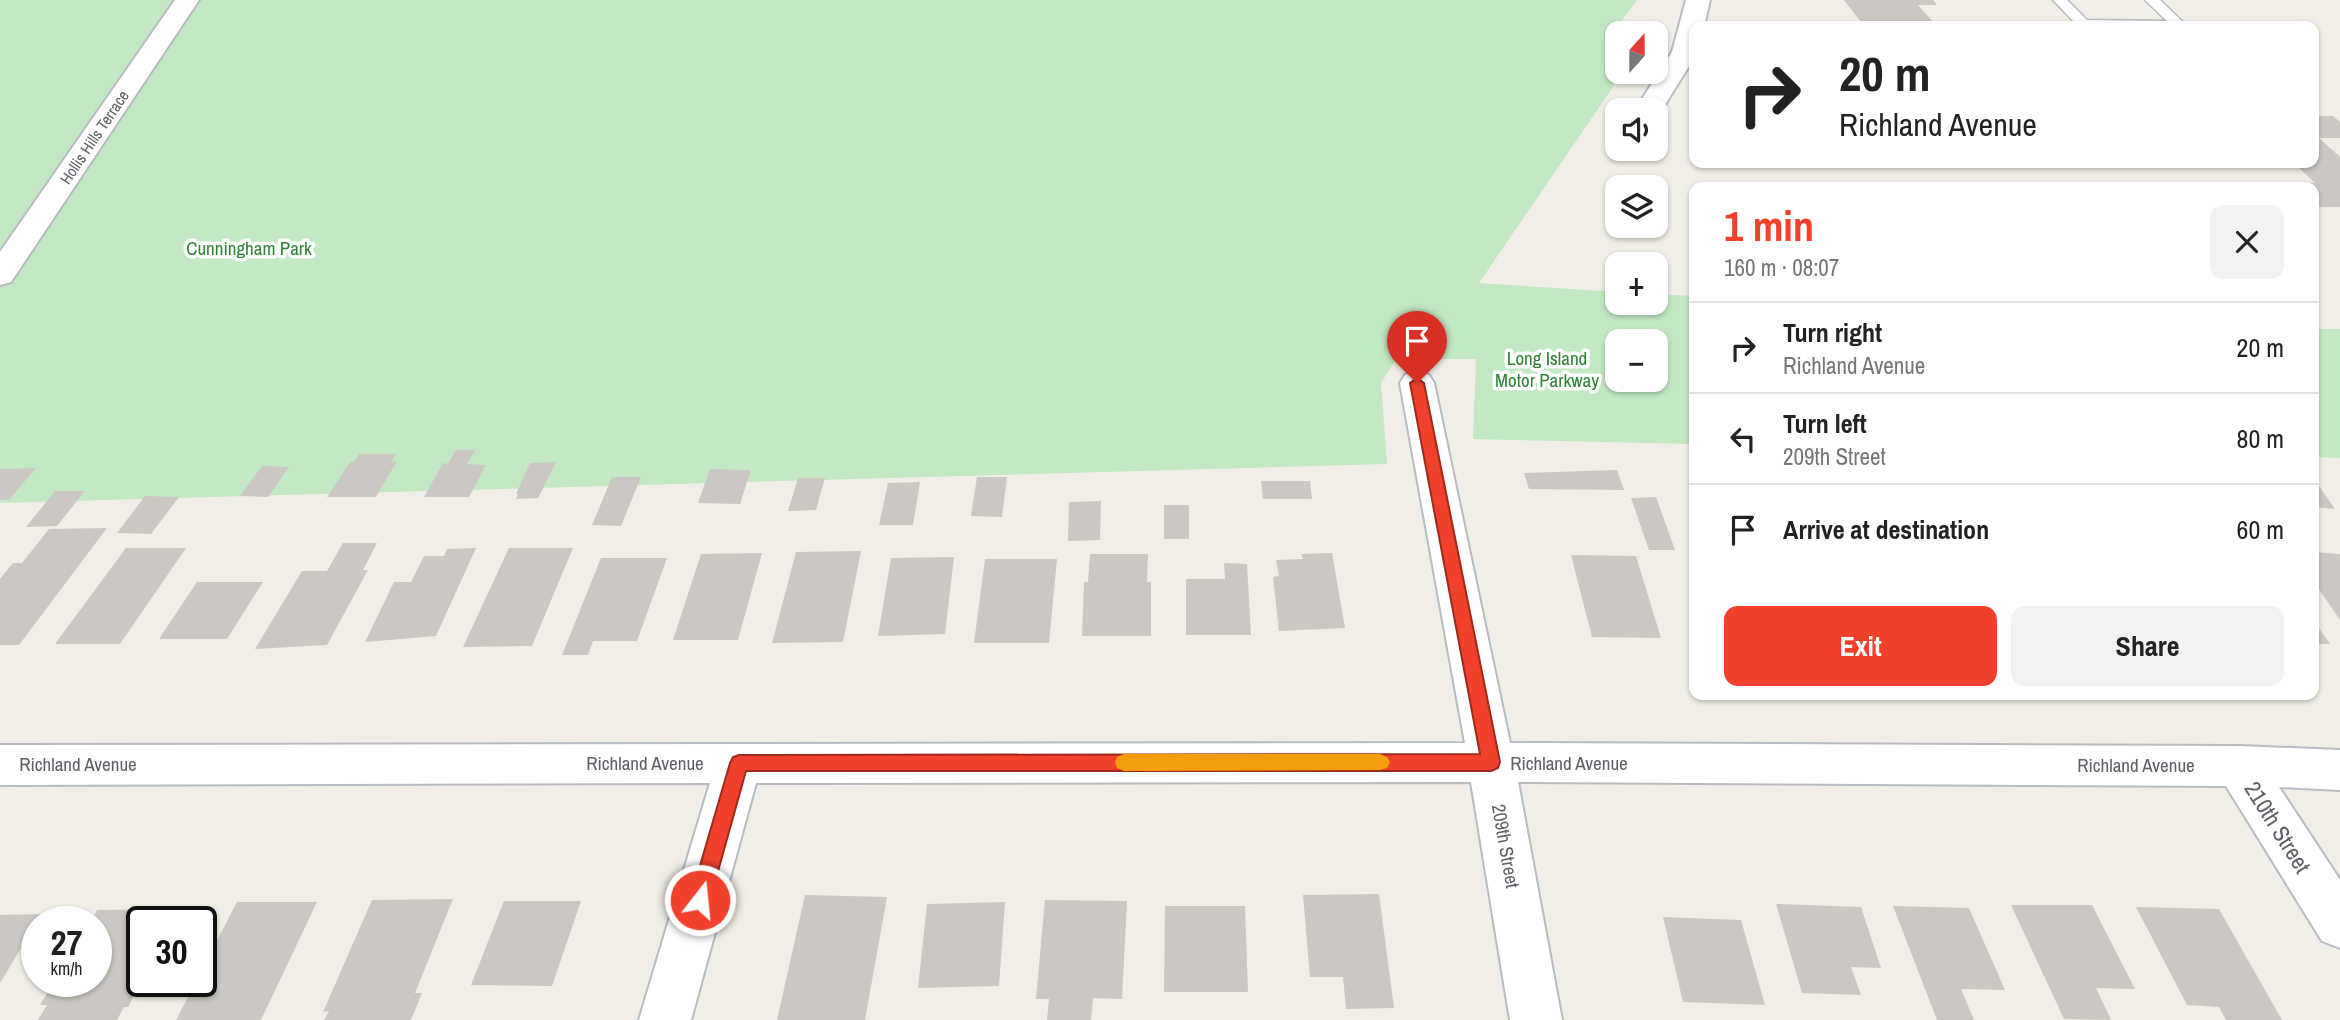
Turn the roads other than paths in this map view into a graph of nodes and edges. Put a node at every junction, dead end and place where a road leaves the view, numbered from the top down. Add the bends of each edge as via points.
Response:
1 (187, 0) edge
2 (1698, 0) edge
3 (2060, 0) edge
4 (2152, 0) edge
5 (1693, 21) edge
6 (2080, 21) edge
7 (2175, 21) edge
8 (1689, 36) edge
9 (1656, 98) edge
10 (0, 275) edge
11 (1417, 383) dead end
12 (1491, 762) junction
13 (739, 763) junction
14 (0, 765) edge
15 (2239, 766) junction
16 (2340, 771) edge
17 (2340, 924) edge
18 (665, 1020) edge
19 (1536, 1020) edge

1 - 10 street, Hollis Hills Terrace
2 - 5 street
3 - 6 lane
4 - 7 lane
8 - 9 street via 1685,52
11 - 12 street, 209th Street
12 - 13 street, Richland Avenue
12 - 15 street, Richland Avenue
12 - 19 street, 209th Street
13 - 14 street, Richland Avenue
13 - 18 street
15 - 16 street, Richland Avenue
15 - 17 street, 210th Street

